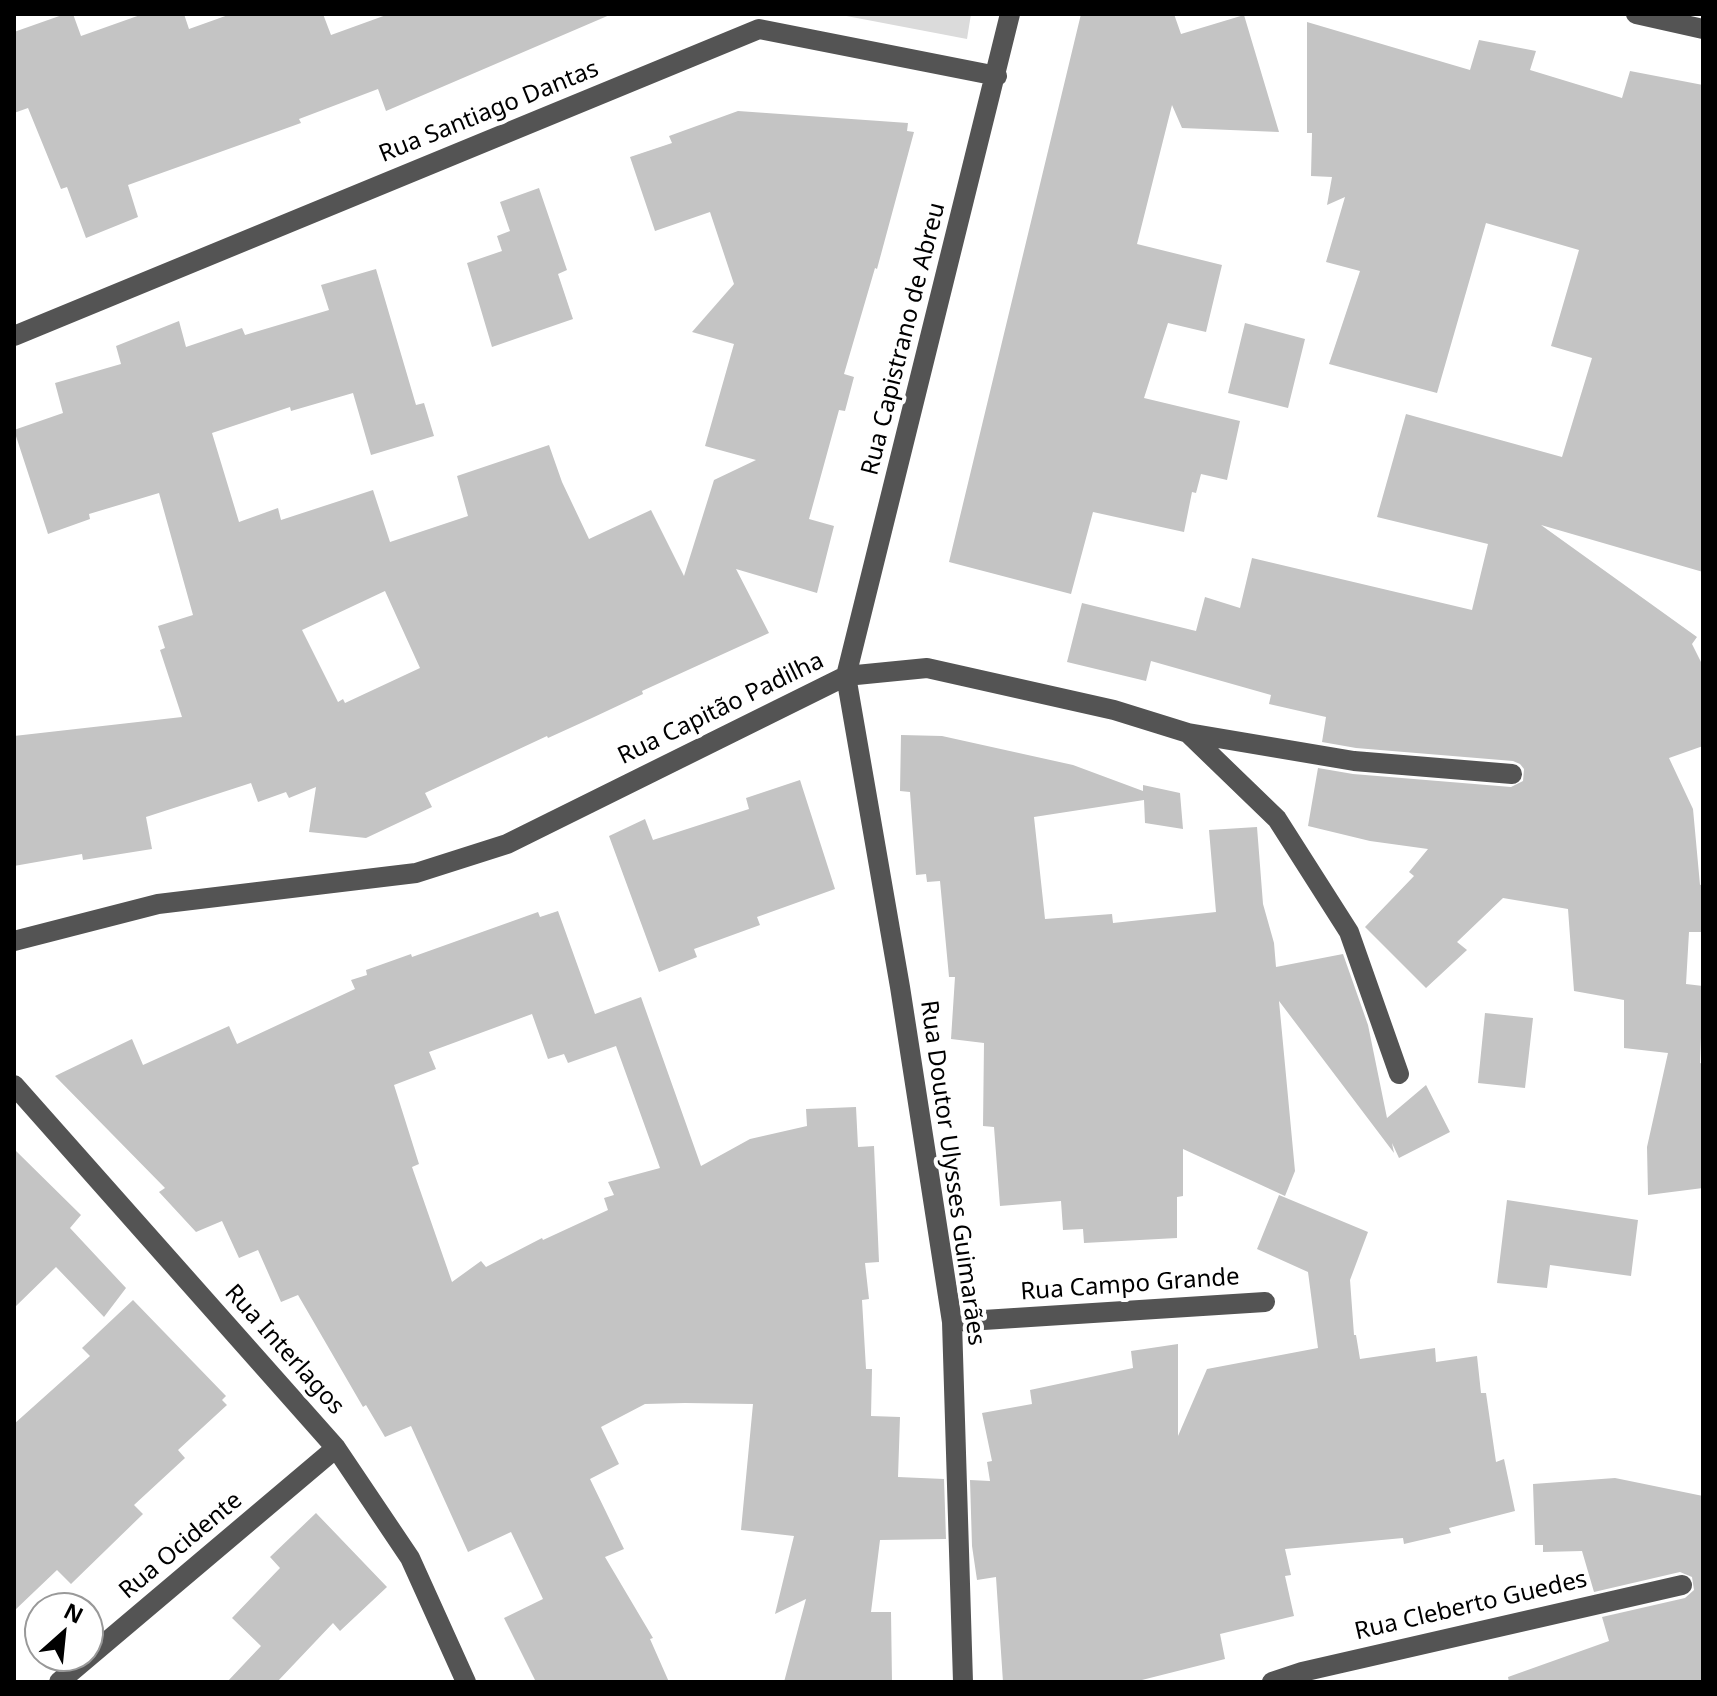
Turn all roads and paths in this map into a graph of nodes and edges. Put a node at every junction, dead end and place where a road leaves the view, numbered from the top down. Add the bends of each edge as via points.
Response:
1 (1010, 14) edge
2 (1636, 14) edge
3 (756, 22) edge
4 (1703, 29) edge
5 (997, 76) junction
6 (14, 336) edge
7 (846, 676) junction
8 (1188, 733) junction
9 (1512, 774) dead end
10 (14, 941) edge
11 (1399, 1074) dead end
12 (14, 1085) edge
13 (1265, 1302) dead end
14 (952, 1322) junction
15 (336, 1448) junction
16 (1682, 1585) dead end
17 (59, 1682) edge
18 (466, 1682) edge
19 (963, 1682) edge
20 (1272, 1682) edge

1 - 5 street, Rua Capistrano de Abreu
2 - 4 street
3 - 5 street, Rua Santiago Dantas
3 - 6 street, Rua Santiago Dantas
5 - 7 street, Rua Capistrano de Abreu
7 - 8 street, Rua Capitão Padilha via 927,668 1114,710
7 - 10 street, Rua Capitão Padilha via 507,844 416,873 158,904
7 - 14 street, Rua Doutor Ulysses Guimarães
8 - 9 street, Rua Capitão Padilha via 1354,761
8 - 11 street via 1277,819 1349,932
12 - 15 street, Rua Interlagos
13 - 14 street, Rua Campo Grande
14 - 19 street, Rua Doutor Ulysses Guimarães
15 - 17 street, Rua Ocidente
15 - 18 street, Rua Interlagos via 410,1558
16 - 20 street, Rua Cleberto Guedes

